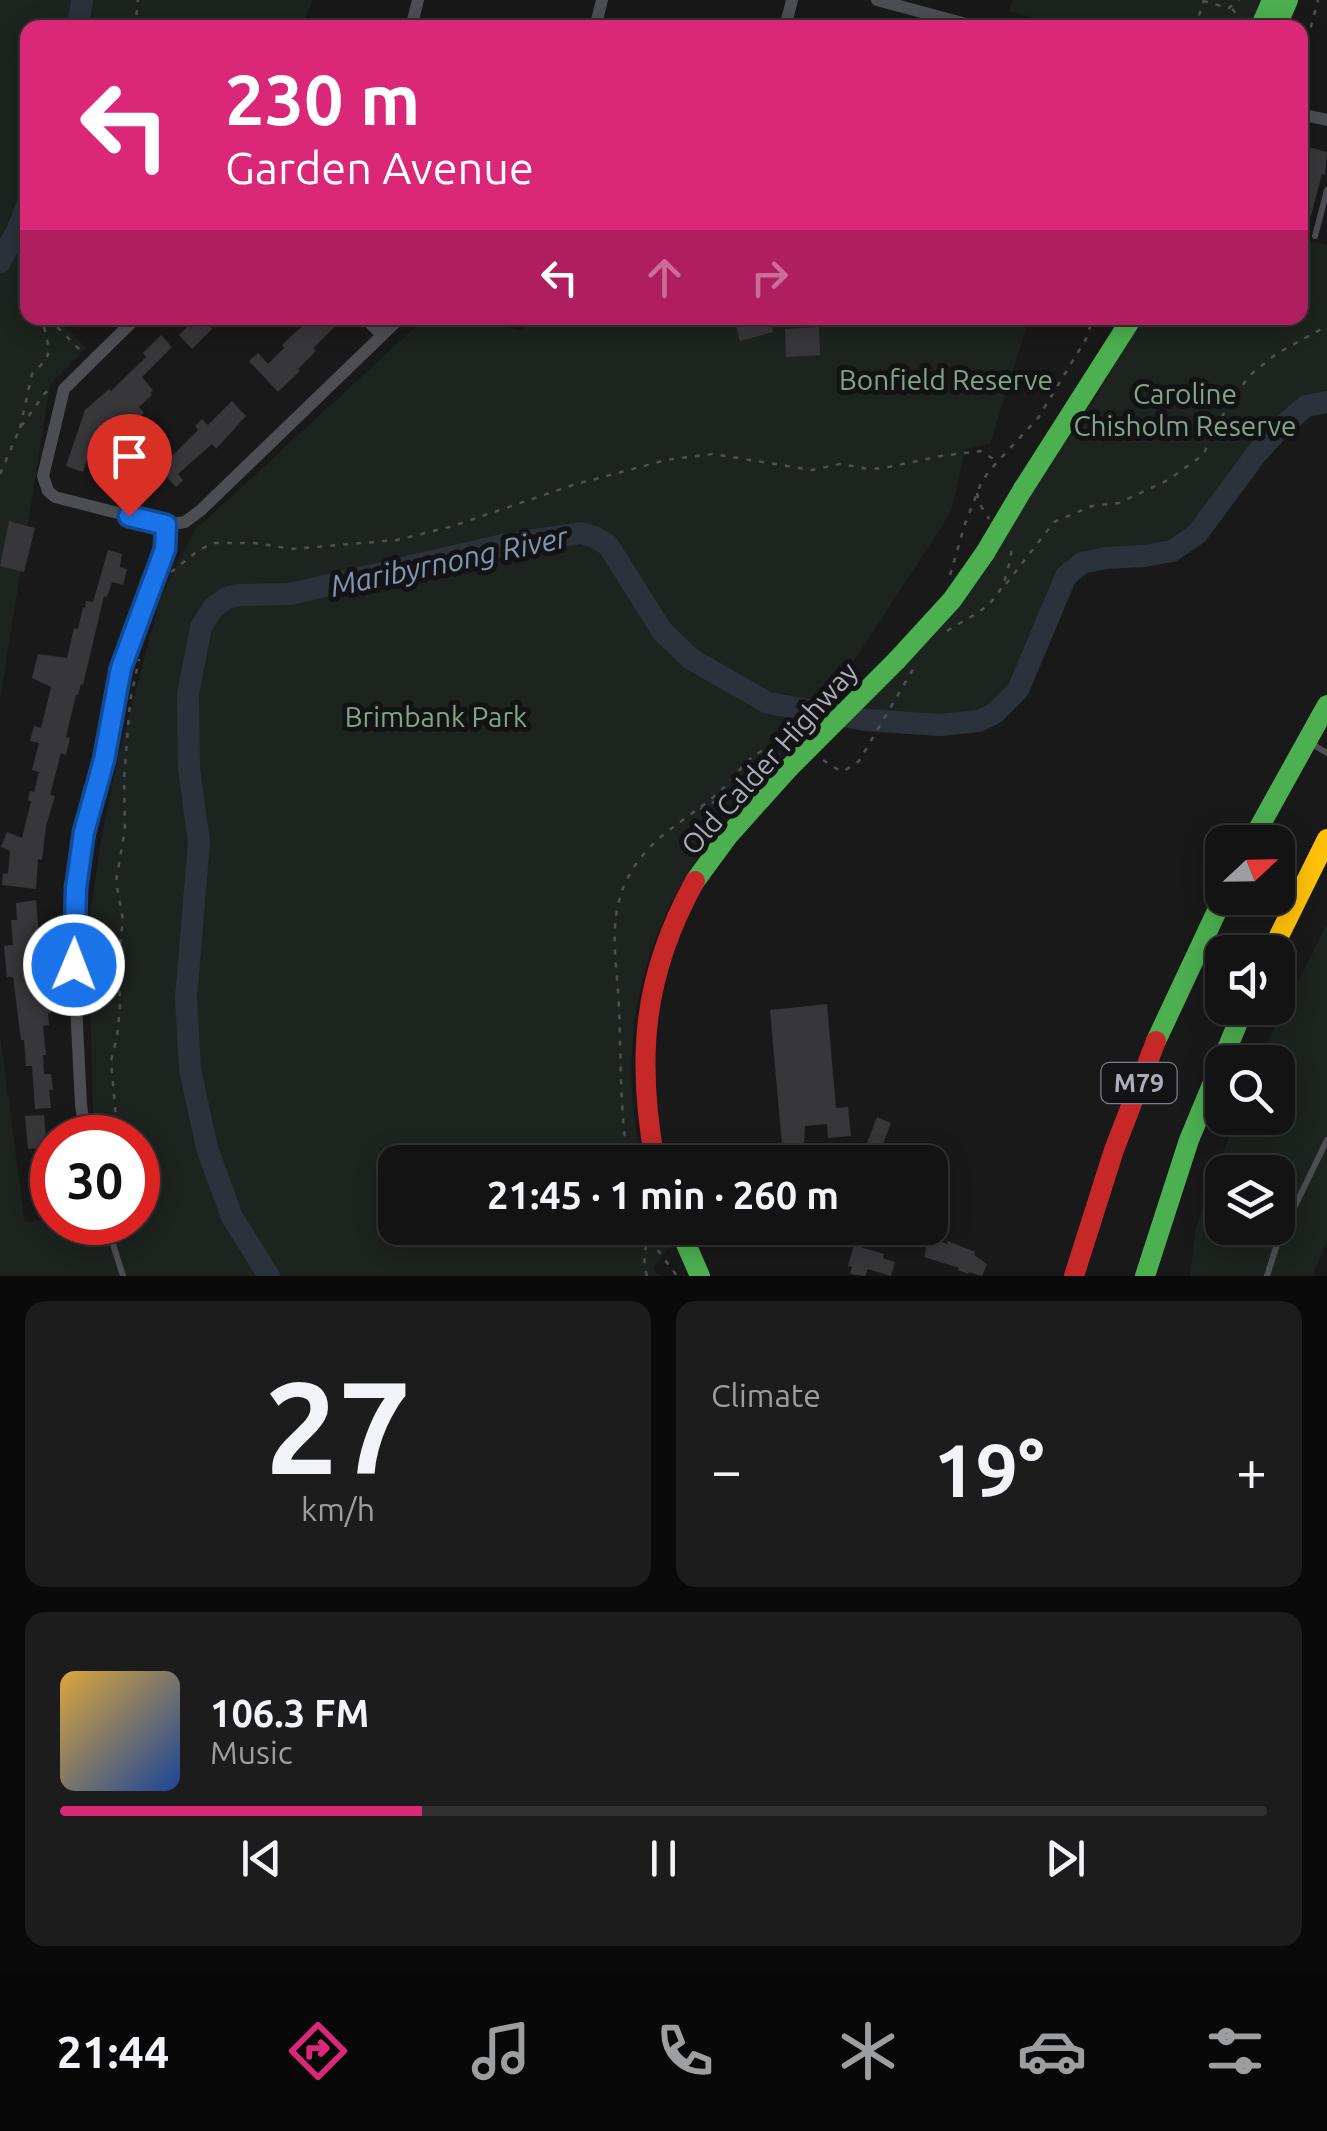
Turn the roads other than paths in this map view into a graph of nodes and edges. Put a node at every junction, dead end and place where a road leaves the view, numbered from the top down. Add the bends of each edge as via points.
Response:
1 (876, 0) edge
2 (951, 20) edge
3 (1327, 190) edge
4 (1315, 236) dead end
5 (129, 325) edge
6 (372, 325) edge
7 (393, 325) edge
8 (1114, 325) edge
9 (1127, 325) edge
10 (382, 336) junction
11 (1024, 489) junction
12 (166, 525) junction
13 (1327, 705) edge
14 (1306, 740) junction
15 (1327, 753) edge
16 (1260, 825) edge
17 (1327, 838) edge
18 (1215, 915) edge
19 (1279, 935) edge
20 (1236, 1025) edge
21 (83, 1115) edge
22 (1327, 1140) edge
23 (652, 1145) edge
24 (113, 1245) edge
25 (686, 1245) edge
26 (123, 1276) edge
27 (700, 1276) edge
28 (1071, 1276) edge
29 (1145, 1276) edge
30 (1267, 1276) edge

1 - 2 street
3 - 4 lane
5 - 12 street via 64,388 43,476 55,497
6 - 10 street
7 - 10 street
8 - 11 main road, Old Calder Highway
9 - 11 main road, Old Calder Highway
10 - 12 street via 193,518
11 - 23 main road, Old Calder Highway, bridge via 952,600 790,768 696,880 664,946 652,996 644,1060
12 - 21 street via 165,549 121,668 80,857 74,965
13 - 14 main road
14 - 15 lane
14 - 16 main road
17 - 19 main road
18 - 28 main road, M79 via 1128,1109
20 - 29 main road, M79 via 1184,1152
22 - 30 lane
24 - 26 lane
25 - 27 main road

